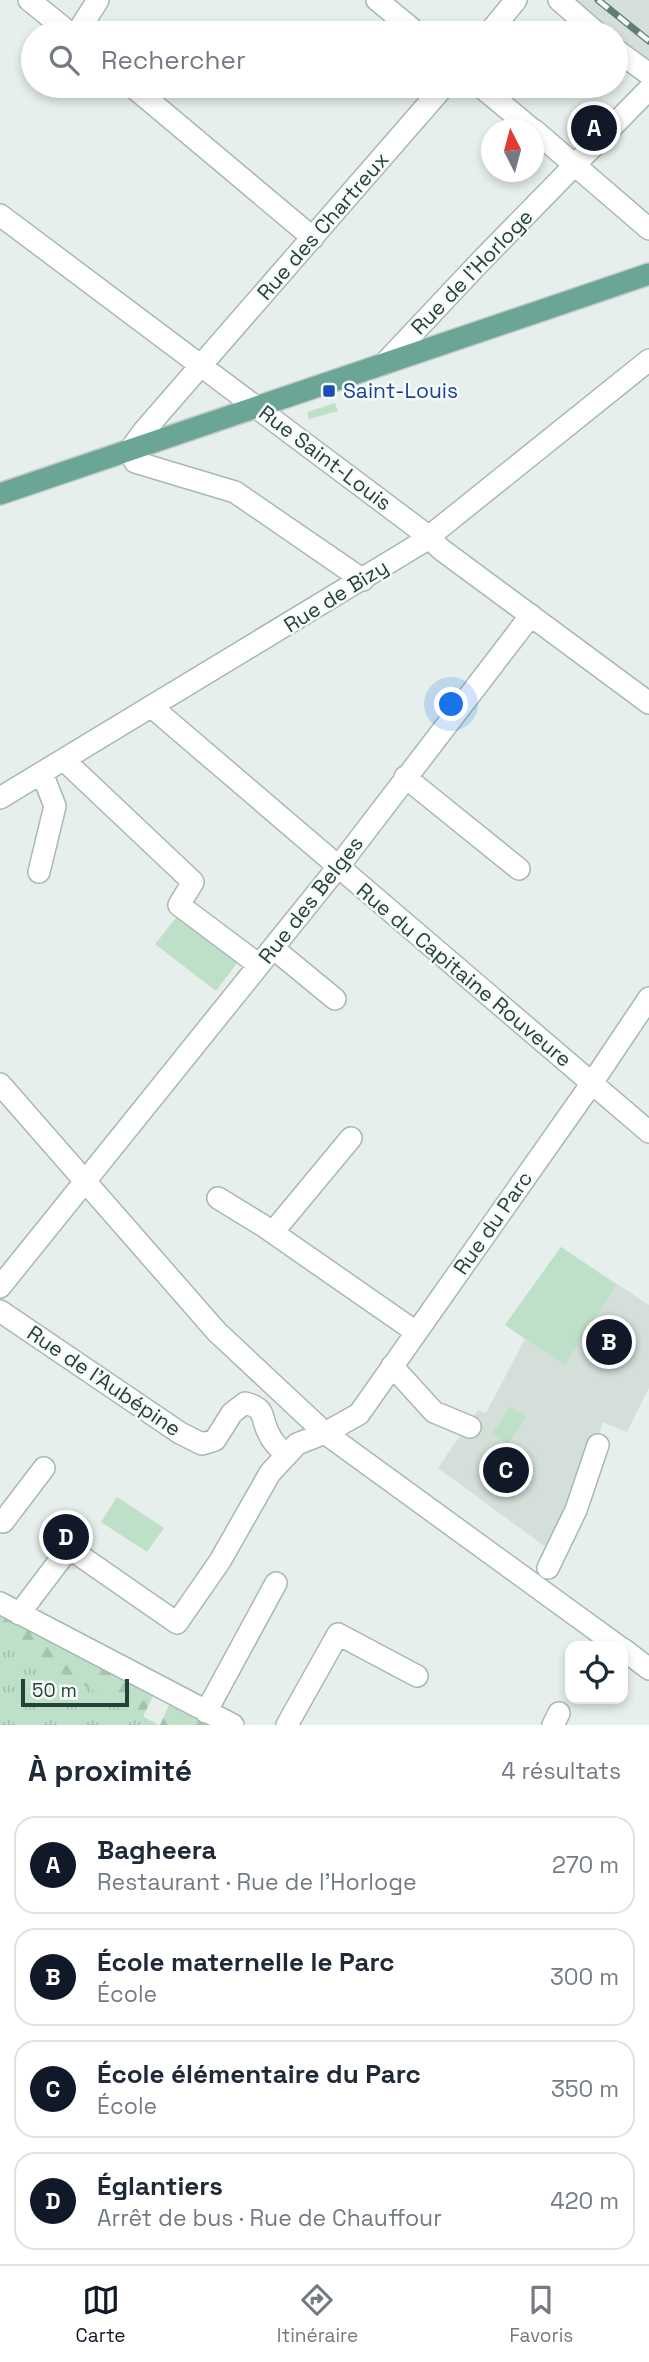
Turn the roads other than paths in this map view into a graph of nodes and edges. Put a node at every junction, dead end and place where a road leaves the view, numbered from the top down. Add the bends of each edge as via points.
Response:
1 (29, 0) edge
2 (97, 0) edge
3 (377, 0) edge
4 (516, 0) edge
5 (558, 0) edge
6 (55, 21) edge
7 (85, 21) edge
8 (402, 21) edge
9 (499, 21) edge
10 (583, 21) edge
11 (628, 59) edge
12 (649, 74) edge
13 (649, 89) edge
14 (146, 98) edge
15 (434, 98) edge
16 (494, 98) edge
17 (520, 119) edge
18 (544, 139) edge
19 (576, 165) junction
20 (0, 215) edge
21 (649, 229) edge
22 (313, 238) junction
23 (649, 274) edge
24 (649, 360) edge
25 (384, 364) junction
26 (202, 366) junction
27 (257, 407) junction
28 (130, 450) junction
29 (0, 494) edge
30 (429, 538) junction
31 (363, 580) junction
32 (531, 615) junction
33 (649, 703) edge
34 (153, 708) junction
35 (64, 760) junction
36 (42, 773) junction
37 (405, 777) junction
38 (0, 798) edge
39 (338, 867) junction
40 (519, 869) dead end
41 (39, 872) dead end
42 (266, 956) junction
43 (649, 998) edge
44 (335, 999) dead end
45 (592, 1083) junction
46 (0, 1084) edge
47 (649, 1132) edge
48 (351, 1138) dead end
49 (85, 1181) junction
50 (218, 1198) dead end
51 (273, 1232) junction
52 (0, 1287) edge
53 (0, 1311) edge
54 (416, 1332) junction
55 (392, 1366) junction
56 (470, 1427) dead end
57 (325, 1433) junction
58 (598, 1444) dead end
59 (287, 1455) junction
60 (44, 1468) dead end
61 (0, 1520) edge
62 (548, 1568) dead end
63 (276, 1583) dead end
64 (0, 1603) edge
65 (19, 1614) junction
66 (611, 1641) edge
67 (628, 1653) edge
68 (649, 1668) edge
69 (417, 1676) dead end
70 (206, 1712) junction
71 (233, 1725) edge
72 (287, 1725) edge

1 - 6 street
2 - 7 street
3 - 8 street
4 - 9 street
5 - 10 street
11 - 12 street
13 - 19 street, Rue de l'Horloge
14 - 22 street
15 - 22 street, Rue des Chartreux
16 - 17 street
18 - 19 street
19 - 21 street
19 - 25 street, Rue de l'Horloge
20 - 26 street, Rue Saint-Louis
22 - 26 street, Rue des Chartreux
23 - 25 main road
24 - 30 street, Rue de Bizy
25 - 27 main road
26 - 27 street, Rue Saint-Louis
26 - 28 street, Rue des Chartreux
27 - 28 main road
27 - 30 street, Rue Saint-Louis
28 - 29 main road
28 - 31 street via 135,462 235,492
30 - 31 street, Rue de Bizy
30 - 32 street, Rue Saint-Louis
31 - 34 street, Rue de Bizy
32 - 33 street, Rue Saint-Louis
32 - 37 street, Rue des Belges
34 - 35 street, Rue de Bizy
34 - 39 street, Rue du Capitaine Rouveure
35 - 36 street, Rue de Bizy
35 - 42 street via 193,882 179,905
36 - 38 street, Rue de Bizy
36 - 41 street via 55,806
37 - 39 street, Rue des Belges
37 - 40 street
39 - 42 street, Rue des Belges
39 - 45 street, Rue du Capitaine Rouveure
42 - 44 street
42 - 49 street, Rue des Belges
43 - 45 street, Rue du Parc
45 - 47 street, Rue du Capitaine Rouveure
45 - 54 street, Rue du Parc
46 - 49 street
48 - 51 street
49 - 52 street, Rue des Belges
49 - 57 street via 217,1332
50 - 51 street
51 - 54 street
53 - 59 street, Rue de l'Aubépine via 202,1444 215,1440 232,1413 245,1403 256,1406 271,1438
54 - 55 street, Rue du Parc
55 - 56 street via 435,1412
55 - 57 street, Rue du Parc via 359,1414
57 - 59 street, Rue du Parc via 297,1444
57 - 66 street
58 - 62 street via 576,1510
59 - 65 street, Rue du Parc via 271,1473 220,1562 177,1623 69,1548
60 - 61 street via 3,1522
63 - 70 street
64 - 65 street
65 - 70 street
67 - 68 street
69 - 72 street via 338,1634
70 - 71 street

